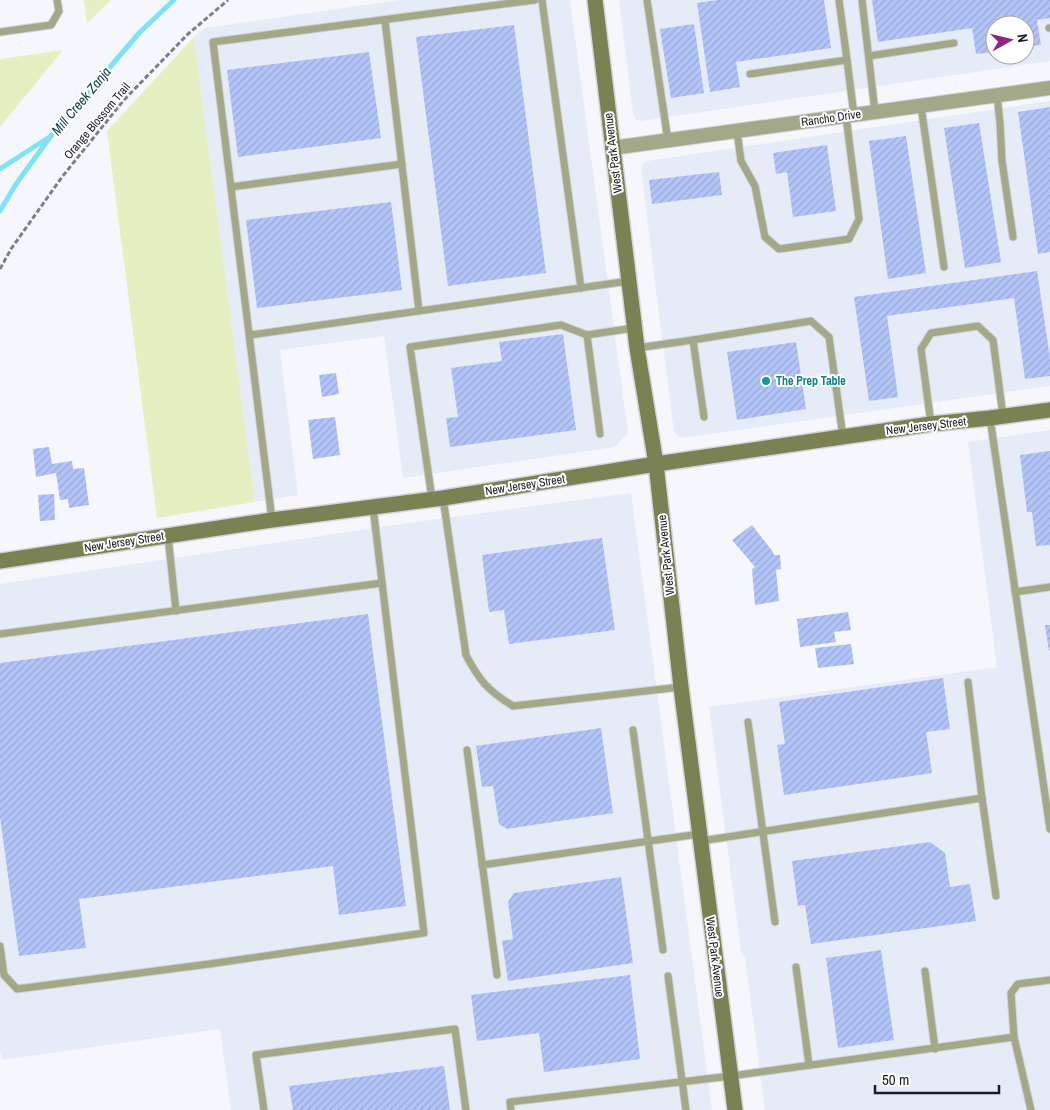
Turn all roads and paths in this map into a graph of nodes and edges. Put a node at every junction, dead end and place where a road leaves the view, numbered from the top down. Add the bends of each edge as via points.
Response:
1 (57, 0) edge
2 (228, 0) edge
3 (535, 0) edge
4 (542, 0) edge
5 (597, 0) edge
6 (647, 0) edge
7 (839, 0) edge
8 (862, 0) edge
9 (385, 20) junction
10 (0, 32) edge
11 (954, 43) dead end
12 (868, 56) junction
13 (847, 60) junction
14 (750, 74) dead end
15 (1050, 88) edge
16 (996, 95) junction
17 (921, 106) junction
18 (875, 112) junction
19 (850, 116) junction
20 (737, 131) junction
21 (668, 141) junction
22 (612, 148) junction
23 (402, 164) junction
24 (231, 187) junction
25 (1013, 237) dead end
26 (944, 267) dead end
27 (0, 269) edge
28 (629, 281) junction
29 (581, 288) junction
30 (419, 311) junction
31 (635, 328) junction
32 (250, 335) junction
33 (587, 335) junction
34 (693, 340) junction
35 (637, 348) junction
36 (1050, 410) edge
37 (704, 417) dead end
38 (996, 417) junction
39 (931, 424) junction
40 (600, 434) dead end
41 (843, 437) junction
42 (656, 464) junction
43 (438, 499) junction
44 (373, 507) junction
45 (272, 520) junction
46 (168, 536) junction
47 (0, 562) edge
48 (382, 583) junction
49 (1050, 587) edge
50 (1015, 592) junction
51 (176, 610) junction
52 (0, 634) edge
53 (968, 682) dead end
54 (681, 687) junction
55 (748, 722) dead end
56 (633, 730) dead end
57 (467, 750) dead end
58 (982, 798) junction
59 (1048, 806) edge
60 (1050, 830) edge
61 (764, 832) junction
62 (700, 838) junction
63 (648, 841) junction
64 (482, 865) junction
65 (996, 896) dead end
66 (775, 922) dead end
67 (0, 946) edge
68 (663, 950) dead end
69 (796, 967) dead end
70 (924, 971) dead end
71 (497, 975) dead end
72 (668, 976) dead end
73 (1050, 980) edge
74 (1014, 1038) junction
75 (935, 1049) junction
76 (809, 1065) junction
77 (731, 1076) junction
78 (682, 1082) junction
79 (264, 1110) edge
80 (466, 1110) edge
81 (511, 1110) edge
82 (686, 1110) edge
83 (735, 1110) edge
84 (1031, 1110) edge

1 - 10 lane via 59,11 51,25
2 - 27 path, Orange Blossom Trail via 188,34 122,101 62,177
3 - 9 lane
4 - 29 lane
5 - 22 street, West Park Avenue
6 - 21 lane
7 - 13 lane
8 - 12 lane
9 - 23 lane
9 - 24 lane via 213,42
11 - 12 lane
12 - 18 lane
13 - 14 lane
13 - 19 lane
15 - 16 street, Rancho Drive
16 - 17 street, Rancho Drive
16 - 25 lane
17 - 18 street, Rancho Drive
17 - 26 lane
18 - 19 street, Rancho Drive
19 - 20 street, Rancho Drive
19 - 20 lane via 859,218 849,239 779,249 765,237 755,186 741,161
20 - 21 street, Rancho Drive
21 - 22 street, Rancho Drive
22 - 28 street, West Park Avenue
23 - 24 lane
23 - 30 lane
24 - 32 lane
28 - 29 lane
28 - 31 street, West Park Avenue
29 - 30 lane
30 - 32 lane
31 - 33 lane
31 - 35 street, West Park Avenue
32 - 45 lane
33 - 40 lane
33 - 43 lane via 561,325 410,347
34 - 35 lane
34 - 37 lane
34 - 41 lane via 811,321 829,337
35 - 42 street, West Park Avenue
36 - 38 street, New Jersey Street
38 - 39 street, New Jersey Street
38 - 39 lane via 993,340 978,326 930,334 921,349
38 - 50 lane
39 - 41 street, New Jersey Street
41 - 42 street, New Jersey Street
42 - 43 street, New Jersey Street
42 - 54 street, West Park Avenue
43 - 44 street, New Jersey Street
43 - 54 lane via 466,655 475,673 493,694 512,706
44 - 45 street, New Jersey Street
44 - 48 lane
45 - 46 street, New Jersey Street
46 - 47 street, New Jersey Street
46 - 51 lane
48 - 51 lane
48 - 67 lane via 424,933 17,989 4,975
49 - 50 lane
50 - 59 lane
51 - 52 lane
53 - 58 lane
54 - 62 street, West Park Avenue
55 - 61 lane
56 - 63 lane
57 - 64 lane
58 - 61 lane
58 - 65 lane
59 - 60 lane
61 - 62 lane
61 - 66 lane
62 - 63 lane
62 - 77 street, West Park Avenue
63 - 64 lane
63 - 68 lane
64 - 71 lane
69 - 76 lane
70 - 75 lane
72 - 78 lane
73 - 74 lane via 1018,984 1011,994
74 - 75 lane
74 - 84 lane
75 - 76 lane
76 - 77 lane
77 - 78 lane
77 - 83 street, West Park Avenue
78 - 81 lane via 510,1102
78 - 82 lane
79 - 80 lane via 256,1055 455,1028

